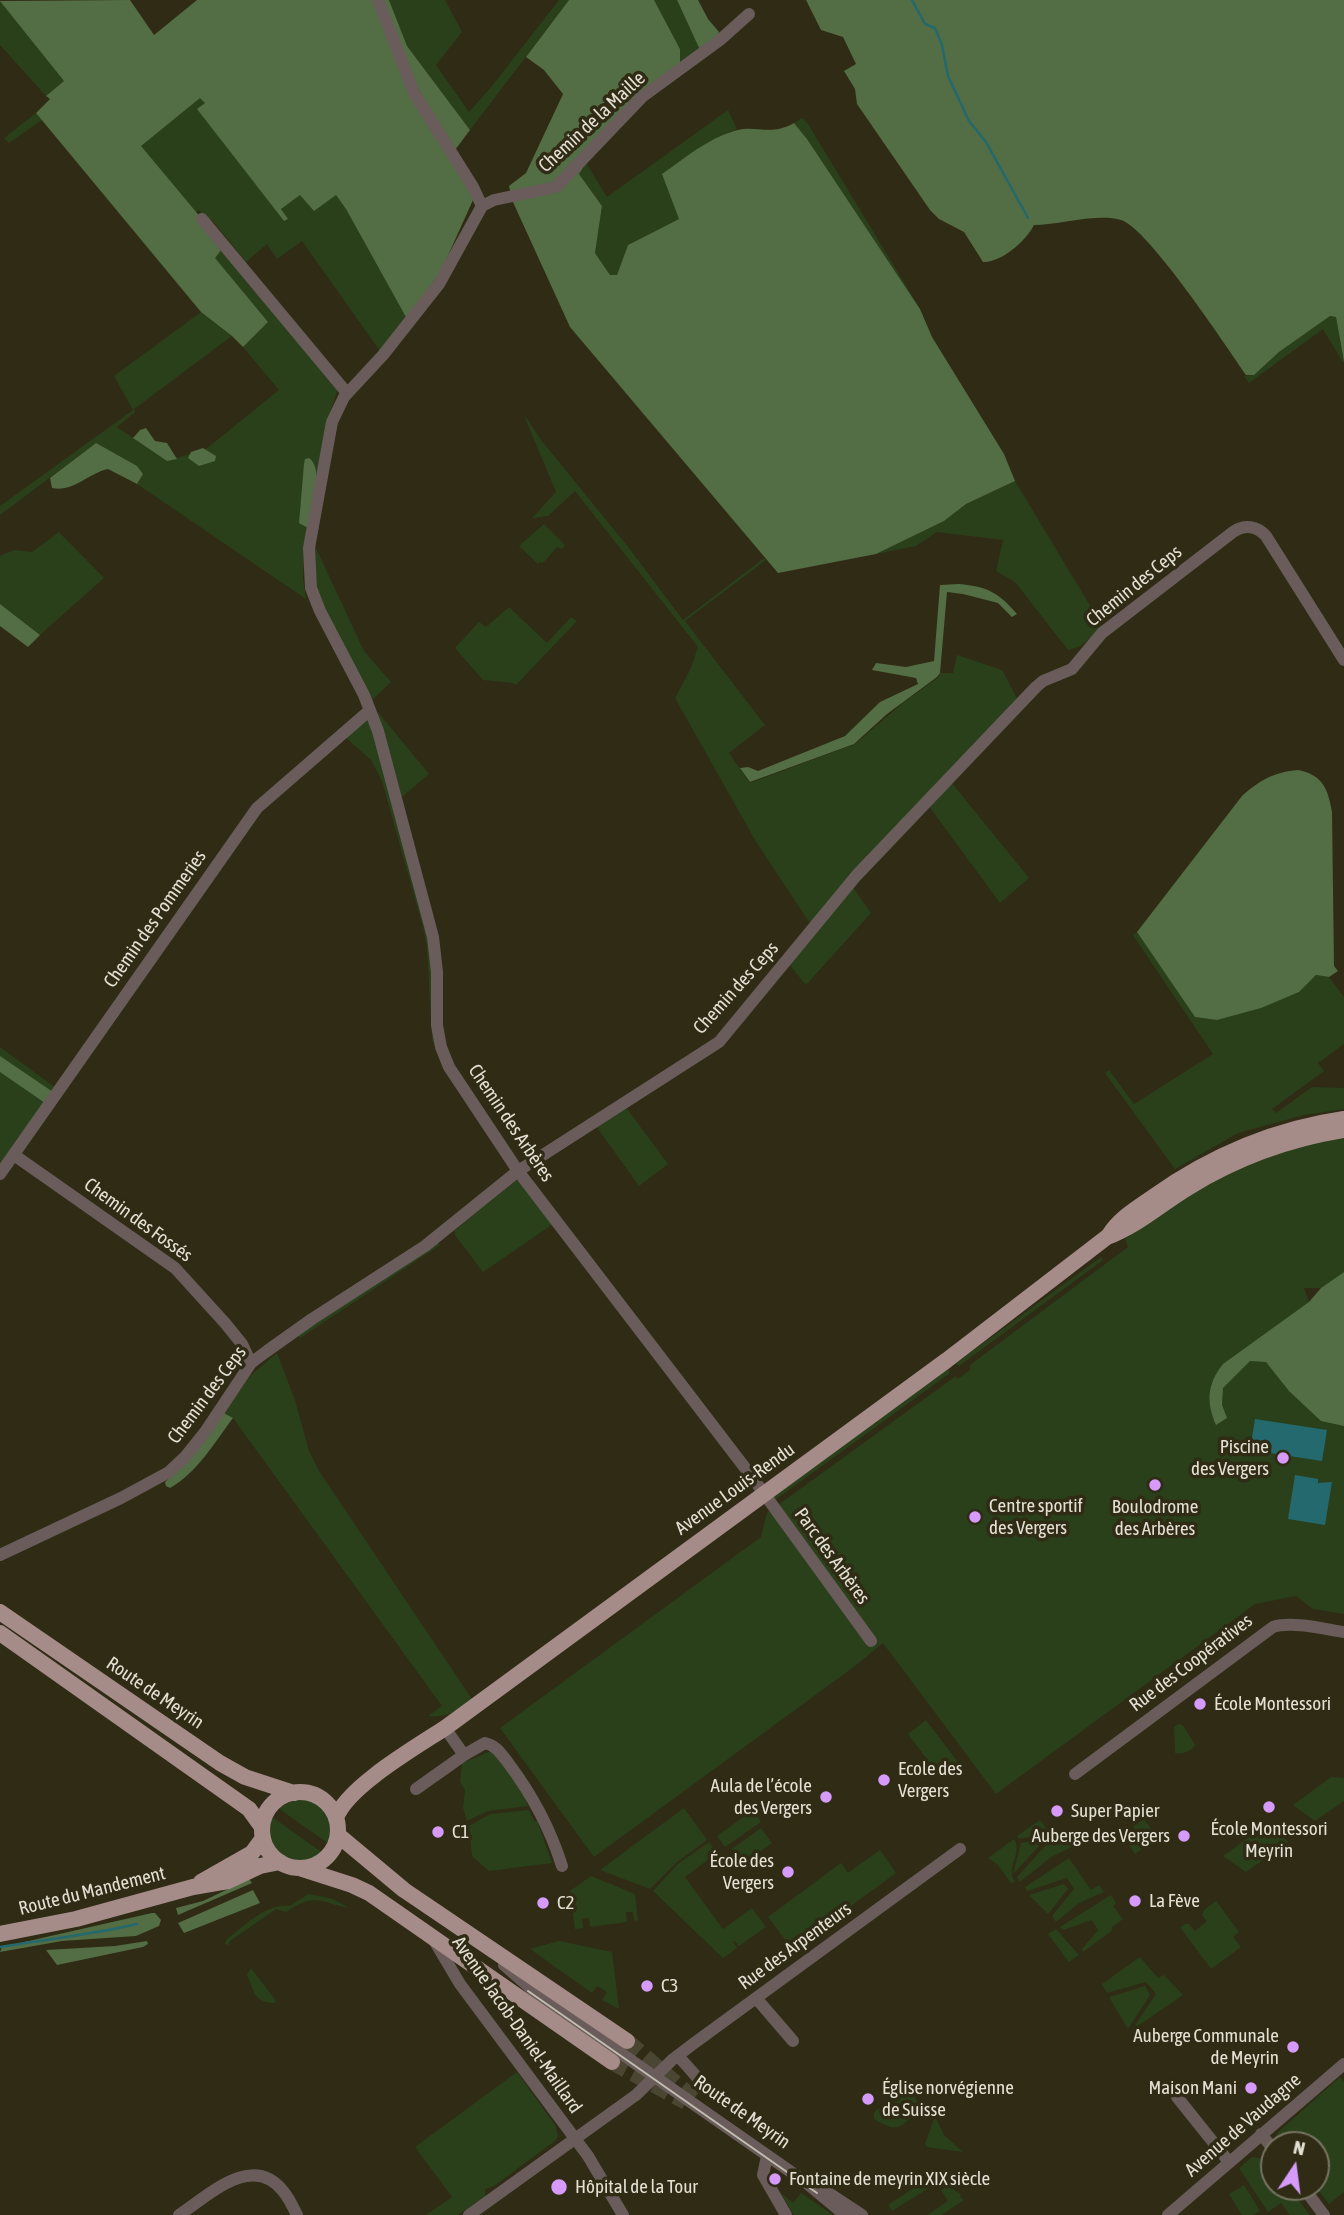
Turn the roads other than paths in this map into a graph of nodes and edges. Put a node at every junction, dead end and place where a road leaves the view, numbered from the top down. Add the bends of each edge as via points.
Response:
1 (378, 0) edge
2 (749, 14) dead end
3 (482, 206) junction
4 (202, 219) dead end
5 (347, 393) junction
6 (1344, 660) edge
7 (370, 710) junction
8 (1344, 1119) edge
9 (1344, 1130) edge
10 (14, 1155) junction
11 (518, 1171) junction
12 (0, 1174) edge
13 (1107, 1237) junction
14 (251, 1363) junction
15 (764, 1493) junction
16 (0, 1555) edge
17 (0, 1612) edge
18 (1344, 1632) edge
19 (0, 1633) edge
20 (871, 1641) dead end
21 (445, 1728) junction
22 (464, 1755) junction
23 (384, 1769) junction
24 (1075, 1774) dead end
25 (416, 1789) dead end
26 (294, 1793) junction
27 (318, 1797) junction
28 (337, 1826) junction
29 (262, 1832) junction
30 (960, 1849) dead end
31 (280, 1863) junction
32 (562, 1866) dead end
33 (299, 1868) junction
34 (193, 1887) junction
35 (427, 1932) junction
36 (0, 1934) edge
37 (477, 1940) junction
38 (464, 1958) junction
39 (757, 1998) junction
40 (543, 1999) junction
41 (626, 2041) tunnel mouth
42 (793, 2041) dead end
43 (677, 2056) junction
44 (612, 2062) tunnel mouth
45 (1344, 2064) edge
46 (656, 2078) junction
47 (712, 2090) dead end
48 (1177, 2097) dead end
49 (1265, 2131) edge
50 (1260, 2135) edge
51 (576, 2140) junction
52 (767, 2156) junction
53 (1229, 2162) junction
54 (804, 2181) junction
55 (179, 2215) edge
56 (297, 2215) edge
57 (469, 2215) edge
58 (623, 2215) edge
59 (786, 2215) edge
60 (845, 2215) edge
61 (862, 2215) edge
62 (1168, 2215) edge

1 - 3 street via 414,93
2 - 3 street, Chemin de la Maille via 642,97 556,187
3 - 5 street via 439,284
4 - 5 street
5 - 7 street via 332,422 309,548 309,573 320,611
6 - 11 street, Chemin des Ceps via 1266,536 1251,527 1238,529 1102,633 1072,669 1035,687 856,876 719,1042
7 - 10 street, Chemin des Pommeries via 257,808
7 - 11 street, Chemin des Arbères via 433,937 441,1047 449,1067
8 - 13 main road, Avenue Louis-Rendu via 1269,1136 1211,1161 1122,1218
9 - 13 main road, Avenue Louis-Rendu via 1297,1139 1241,1159
10 - 12 street, Chemin des Pommeries
10 - 14 street, Chemin des Fossés via 175,1268 234,1333
11 - 14 street, Chemin des Ceps via 425,1246
11 - 15 street, Chemin des Arbères
13 - 15 main road, Avenue Louis-Rendu
14 - 16 street, Chemin des Ceps via 205,1432 169,1472
15 - 20 street, Parc des Arbères
15 - 21 main road, Avenue Louis-Rendu
17 - 26 main road, Route de Meyrin via 220,1763 245,1777
18 - 24 street, Rue des Coopératives via 1273,1626
19 - 29 main road, Route de Meyrin via 249,1809
21 - 22 street
21 - 23 main road, Avenue Louis-Rendu
22 - 25 street
22 - 32 street via 485,1743 494,1745 529,1791
23 - 27 main road, Avenue Louis-Rendu via 335,1794
23 - 28 main road, Avenue Louis-Rendu via 344,1803
26 - 27 main road
26 - 29 main road via 270,1807
27 - 28 main road via 329,1805
28 - 33 main road via 335,1846 325,1859
28 - 37 main road via 404,1890
29 - 31 main road via 268,1851
29 - 34 main road, Route du Mandement via 252,1853
30 - 39 street, Rue des Arpenteurs
31 - 33 main road
31 - 34 main road, Route du Mandement via 260,1866 228,1881
33 - 35 main road via 361,1888
34 - 36 main road, Route du Mandement
35 - 38 main road
35 - 51 street, Avenue Jacob-Daniel-Maillard
37 - 40 street
37 - 41 main road
38 - 40 street
38 - 44 main road
39 - 42 street
39 - 43 street, Rue des Arpenteurs
40 - 46 street, Route de Meyrin
43 - 46 street, Rue des Arpenteurs
43 - 47 street
45 - 49 street, Avenue de Vaudagne
46 - 51 street, Avenue Jacob-Daniel-Maillard
46 - 52 street, Route de Meyrin
48 - 53 street
50 - 53 street, Avenue de Vaudagne
51 - 57 street, Avenue Jacob-Daniel-Maillard
51 - 58 street, Avenue Jacob-Daniel-Maillard
52 - 54 street, Route de Meyrin
52 - 59 street via 763,2175
53 - 62 street, Avenue de Vaudagne
54 - 60 street, Route de Meyrin
54 - 61 street, Route de Meyrin
55 - 56 street via 229,2181 249,2175 264,2177 283,2190

